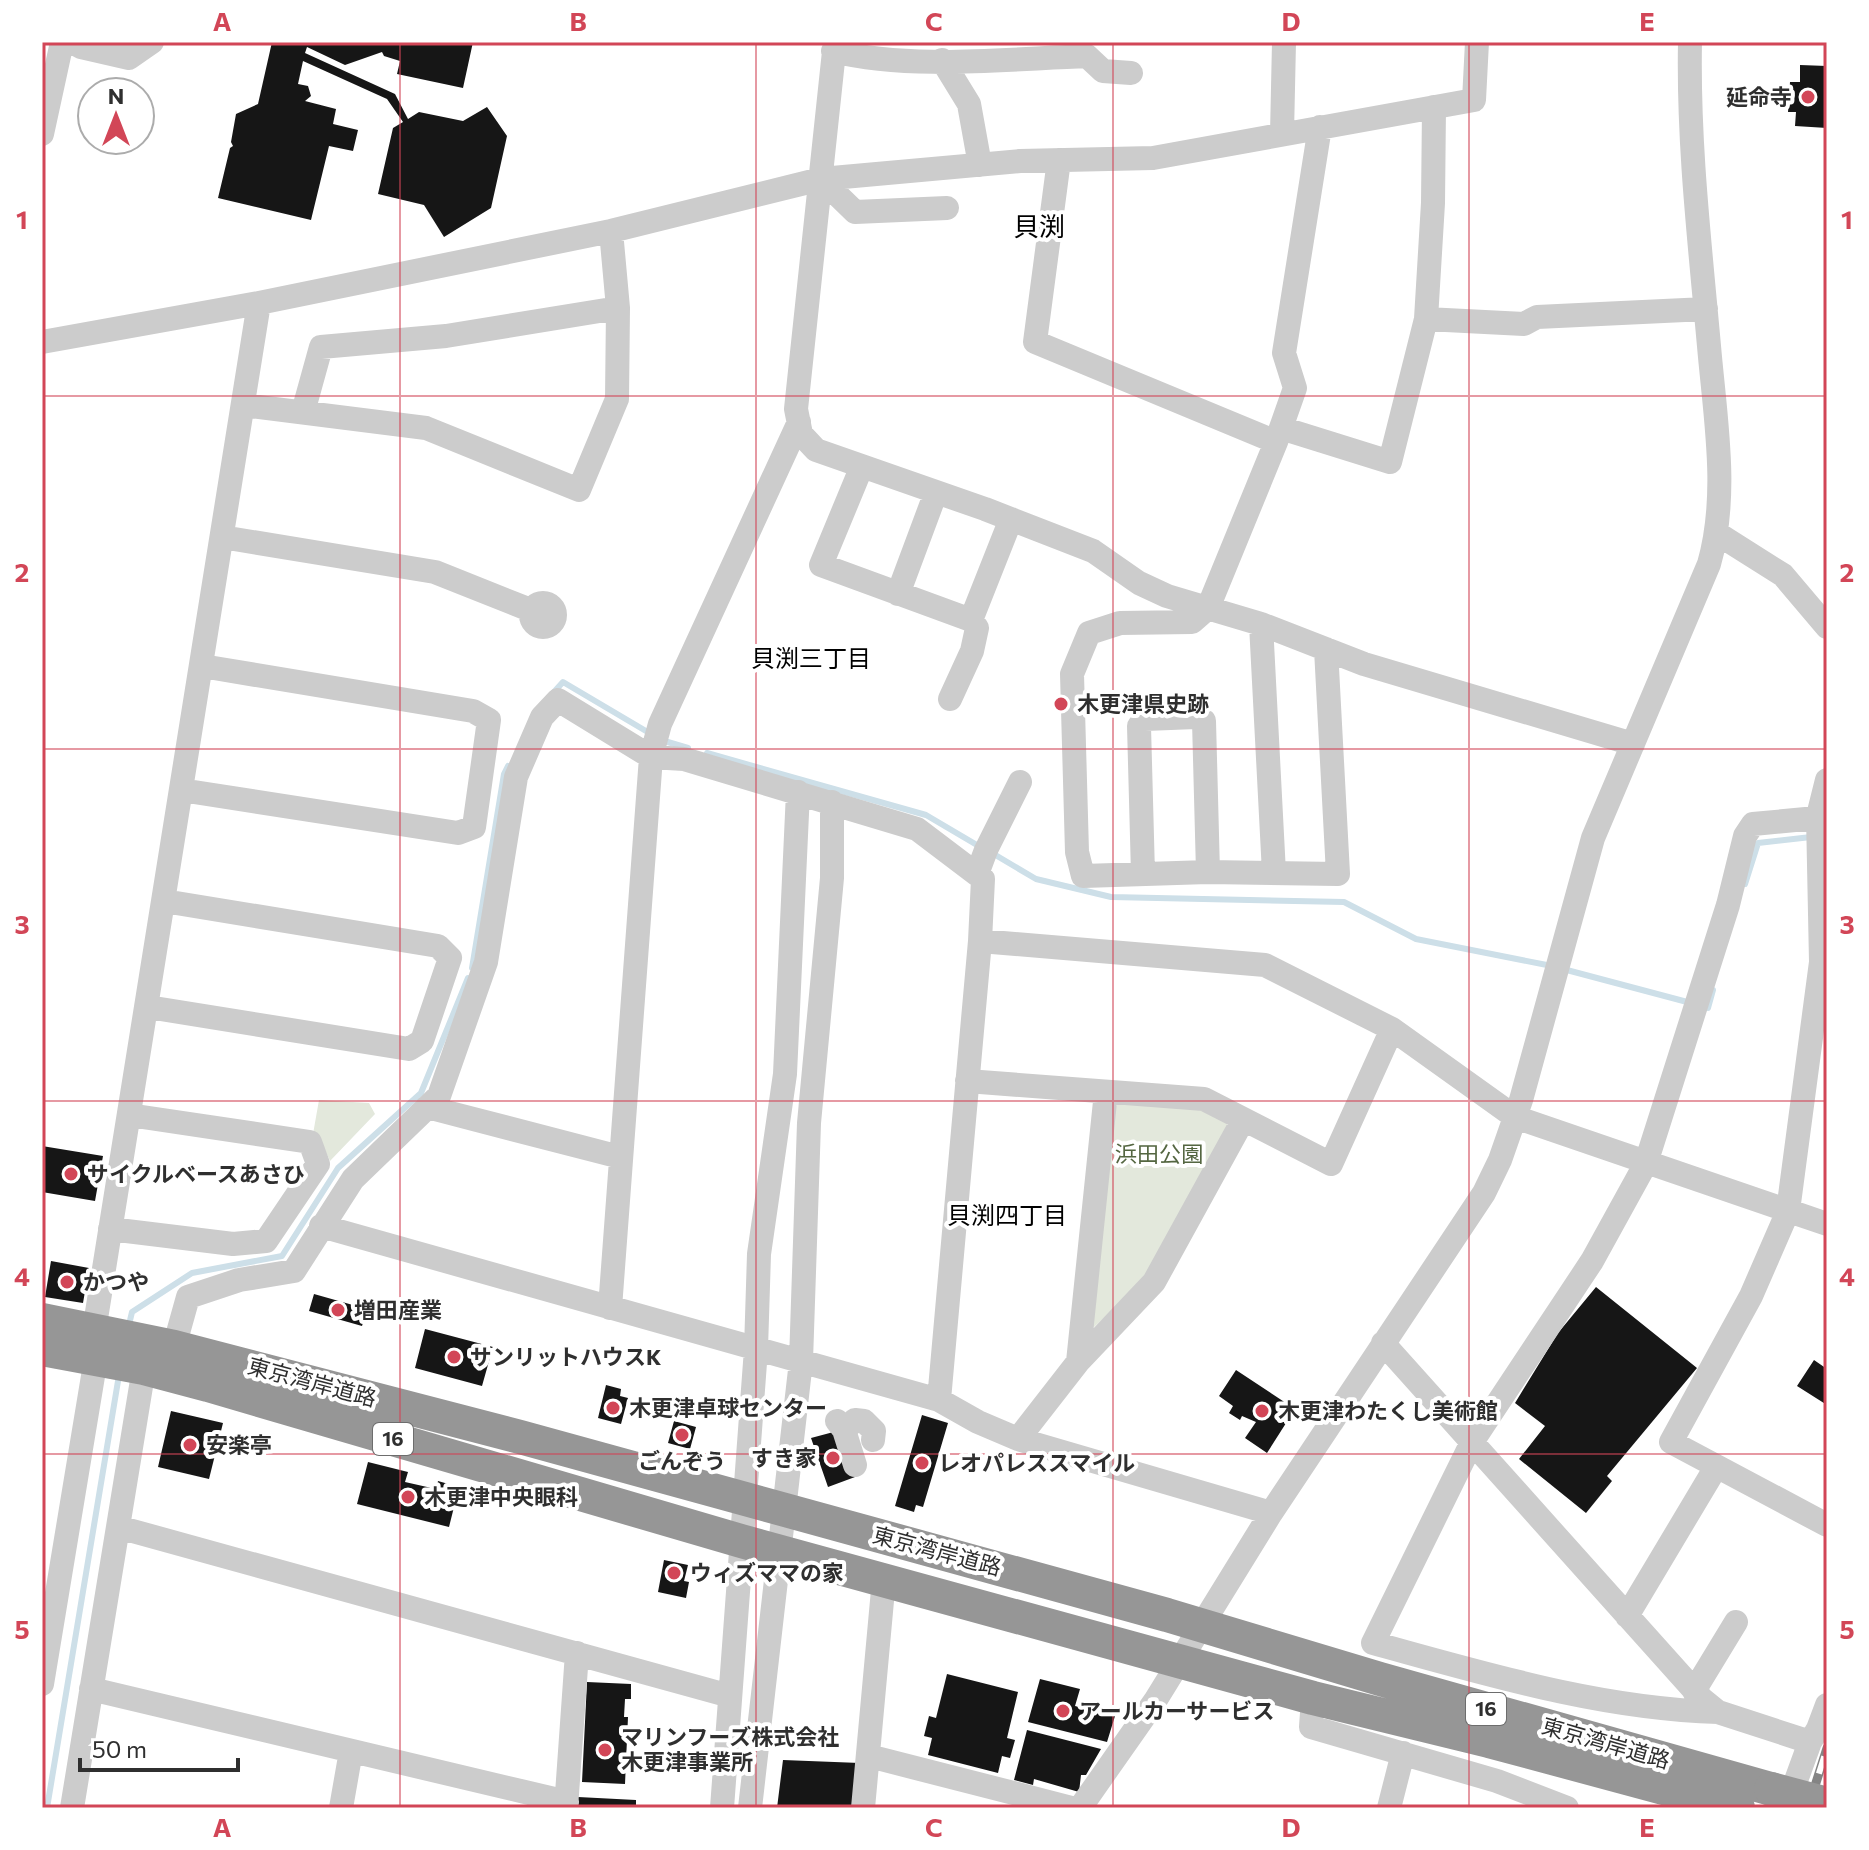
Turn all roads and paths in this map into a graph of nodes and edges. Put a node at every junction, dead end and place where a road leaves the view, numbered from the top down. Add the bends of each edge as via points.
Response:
1 (62, 42) edge
2 (72, 42) edge
3 (152, 42) edge
4 (1284, 42) edge
5 (1477, 42) edge
6 (1690, 42) edge
7 (834, 46) edge
8 (942, 60) junction
9 (1131, 73) dead end
10 (1434, 107) junction
11 (1320, 127) junction
12 (42, 134) edge
13 (1282, 134) junction
14 (1059, 160) junction
15 (980, 165) junction
16 (821, 179) junction
17 (947, 208) dead end
18 (611, 231) junction
19 (259, 303) junction
20 (618, 308) junction
21 (1706, 309) junction
22 (1426, 319) junction
23 (42, 342) edge
24 (243, 405) junction
25 (303, 412) junction
26 (799, 422) junction
27 (1279, 435) junction
28 (862, 466) junction
29 (936, 492) junction
30 (1011, 519) junction
31 (1718, 534) junction
32 (222, 537) junction
33 (898, 594) junction
34 (1208, 608) junction
35 (533, 611) dead end
36 (971, 620) junction
37 (1261, 624) junction
38 (1827, 627) edge
39 (1326, 649) junction
40 (202, 666) junction
41 (950, 699) dead end
42 (1633, 744) junction
43 (651, 757) junction
44 (1827, 780) edge
45 (1020, 782) dead end
46 (181, 790) junction
47 (798, 792) junction
48 (832, 802) junction
49 (1823, 817) edge
50 (1208, 872) junction
51 (1274, 873) junction
52 (977, 874) junction
53 (1143, 874) junction
54 (164, 901) junction
55 (980, 941) junction
56 (148, 1007) junction
57 (1392, 1029) junction
58 (967, 1081) junction
59 (1106, 1092) junction
60 (427, 1107) junction
61 (129, 1115) junction
62 (1515, 1117) junction
63 (1243, 1120) junction
64 (620, 1157) junction
65 (1646, 1163) junction
66 (1788, 1211) junction
67 (1827, 1224) edge
68 (321, 1226) junction
69 (110, 1229) junction
70 (610, 1308) junction
71 (42, 1320) edge
72 (1383, 1343) junction
73 (95, 1344) junction
74 (174, 1347) junction
75 (42, 1349) edge
76 (756, 1349) junction
77 (801, 1361) junction
78 (1078, 1362) junction
79 (144, 1368) junction
80 (939, 1400) junction
81 (1018, 1439) junction
82 (873, 1440) dead end
83 (1472, 1442) junction
84 (855, 1465) dead end
85 (1716, 1467) junction
86 (744, 1500) junction
87 (784, 1511) junction
88 (1271, 1513) junction
89 (1827, 1525) edge
90 (118, 1527) junction
91 (741, 1541) junction
92 (780, 1551) junction
93 (884, 1579) junction
94 (1627, 1616) junction
95 (1736, 1622) dead end
96 (1201, 1626) junction
97 (577, 1653) junction
98 (1180, 1661) junction
99 (42, 1684) edge
100 (91, 1689) junction
101 (1694, 1691) junction
102 (730, 1696) junction
103 (1313, 1698) junction
104 (1827, 1705) edge
105 (1718, 1712) junction
106 (1810, 1742) junction
107 (351, 1751) junction
108 (1403, 1753) junction
109 (869, 1756) junction
110 (1779, 1798) edge
111 (1827, 1804) edge
112 (566, 1805) edge
113 (72, 1808) edge
114 (341, 1808) edge
115 (722, 1808) edge
116 (750, 1808) edge
117 (863, 1808) edge
118 (1072, 1808) edge
119 (1080, 1808) edge
120 (1389, 1808) edge
121 (1567, 1808) edge
122 (1738, 1808) edge

1 - 12 street
2 - 3 street via 129,58
4 - 13 street
5 - 10 street via 1474,100
6 - 21 street via 1691,148
7 - 8 street via 867,59
7 - 16 street
8 - 9 street via 1087,56 1103,71
8 - 15 street via 969,104
10 - 11 street
10 - 22 street
11 - 13 street
11 - 27 street via 1284,353 1295,388
13 - 14 street via 1153,158
14 - 15 street
14 - 27 street via 1035,342
15 - 16 street
16 - 17 street via 855,212
16 - 18 street
16 - 26 street via 796,409
18 - 19 street
18 - 20 street
19 - 23 street
19 - 24 street
20 - 25 street via 446,336 321,347
20 - 25 street via 617,399 579,490 426,428
21 - 22 street via 1537,317 1524,324
21 - 31 street via 1718,447
22 - 27 street via 1390,462
24 - 25 street
24 - 32 street
26 - 28 street via 801,434 816,450
26 - 43 street via 660,724
27 - 34 street
28 - 29 street
28 - 33 street via 821,565
29 - 30 street
29 - 33 street
30 - 34 street via 1093,551 1167,596
30 - 36 street
31 - 38 street via 1783,575
31 - 42 street
32 - 35 street via 435,572
32 - 40 street
33 - 36 street
34 - 37 street
34 - 53 street via 1192,622 1120,623 1089,633 1072,674 1077,852 1083,876
36 - 41 street via 977,628 972,651
37 - 39 street
37 - 51 street
39 - 42 street
39 - 51 street via 1338,874
40 - 46 street
40 - 46 street via 481,715 489,720 474,827 458,833
42 - 62 street via 1593,838
43 - 47 street via 684,759
43 - 60 street via 558,700 542,717 516,777 486,962 439,1096
43 - 64 street
44 - 49 street
45 - 52 street
46 - 54 street
47 - 48 street
47 - 76 street via 785,1074 759,1254
48 - 52 street via 917,829
48 - 77 street via 832,878 809,1123
49 - 65 street via 1753,824 1745,836
49 - 66 street via 1821,962
50 - 51 street
50 - 53 street
50 - 53 street via 1204,721 1196,717 1145,719 1139,726
52 - 55 street via 983,879
54 - 56 street
54 - 56 street via 438,946 450,958 422,1041 409,1049
55 - 57 street via 1265,965
55 - 58 street
56 - 61 street
57 - 62 street
57 - 63 street via 1331,1164
58 - 59 street
58 - 80 street
59 - 63 street via 1204,1099
59 - 78 street
60 - 64 street
60 - 68 street via 353,1179
61 - 69 street
61 - 69 street via 310,1142 318,1164 266,1241 233,1244
62 - 65 street
62 - 72 street via 1484,1193
63 - 78 street via 1154,1282
64 - 70 street
65 - 66 street
65 - 83 street via 1592,1261
66 - 67 street
66 - 85 street via 1751,1296 1671,1442
68 - 70 street
68 - 74 street via 294,1271 239,1280 188,1297
69 - 73 street
70 - 76 street
71 - 73 highway, 東京湾岸道路 / 16
72 - 83 street
72 - 88 street
73 - 74 highway, 東京湾岸道路 / 16
73 - 75 highway, 東京湾岸道路 / 16
73 - 79 highway, 東京湾岸道路 / 16
73 - 99 street
74 - 86 highway, 東京湾岸道路 / 16
76 - 77 street
76 - 86 street
77 - 80 street
77 - 87 street
78 - 81 street
79 - 90 street
79 - 91 highway, 東京湾岸道路 / 16
80 - 81 street
81 - 88 street
82 - 84 street via 874,1431 864,1421 840,1426
83 - 94 street
83 - 105 street via 1373,1643 1552,1689 1667,1711
85 - 89 street
85 - 94 street
86 - 87 highway, 東京湾岸道路 / 16
86 - 91 street
87 - 92 street
87 - 96 highway, 東京湾岸道路 / 16
88 - 96 street
90 - 97 street
90 - 100 street
91 - 92 highway, 東京湾岸道路 / 16
91 - 102 street
92 - 93 highway, 東京湾岸道路 / 16
92 - 116 street
93 - 98 highway, 東京湾岸道路 / 16
93 - 109 street
94 - 101 street
95 - 101 street
96 - 98 street
96 - 110 highway, 東京湾岸道路 / 16
97 - 102 street
97 - 112 street
98 - 103 highway, 東京湾岸道路 / 16
98 - 119 street
100 - 107 street
100 - 113 street
101 - 105 street
102 - 115 street
103 - 108 street via 1311,1727
103 - 122 highway, 東京湾岸道路 / 16
104 - 106 street
105 - 106 street
106 - 110 street
107 - 112 street
107 - 114 street
108 - 120 street
108 - 121 street
109 - 117 street
109 - 118 street
110 - 111 highway, 東京湾岸道路 / 16, bridge

